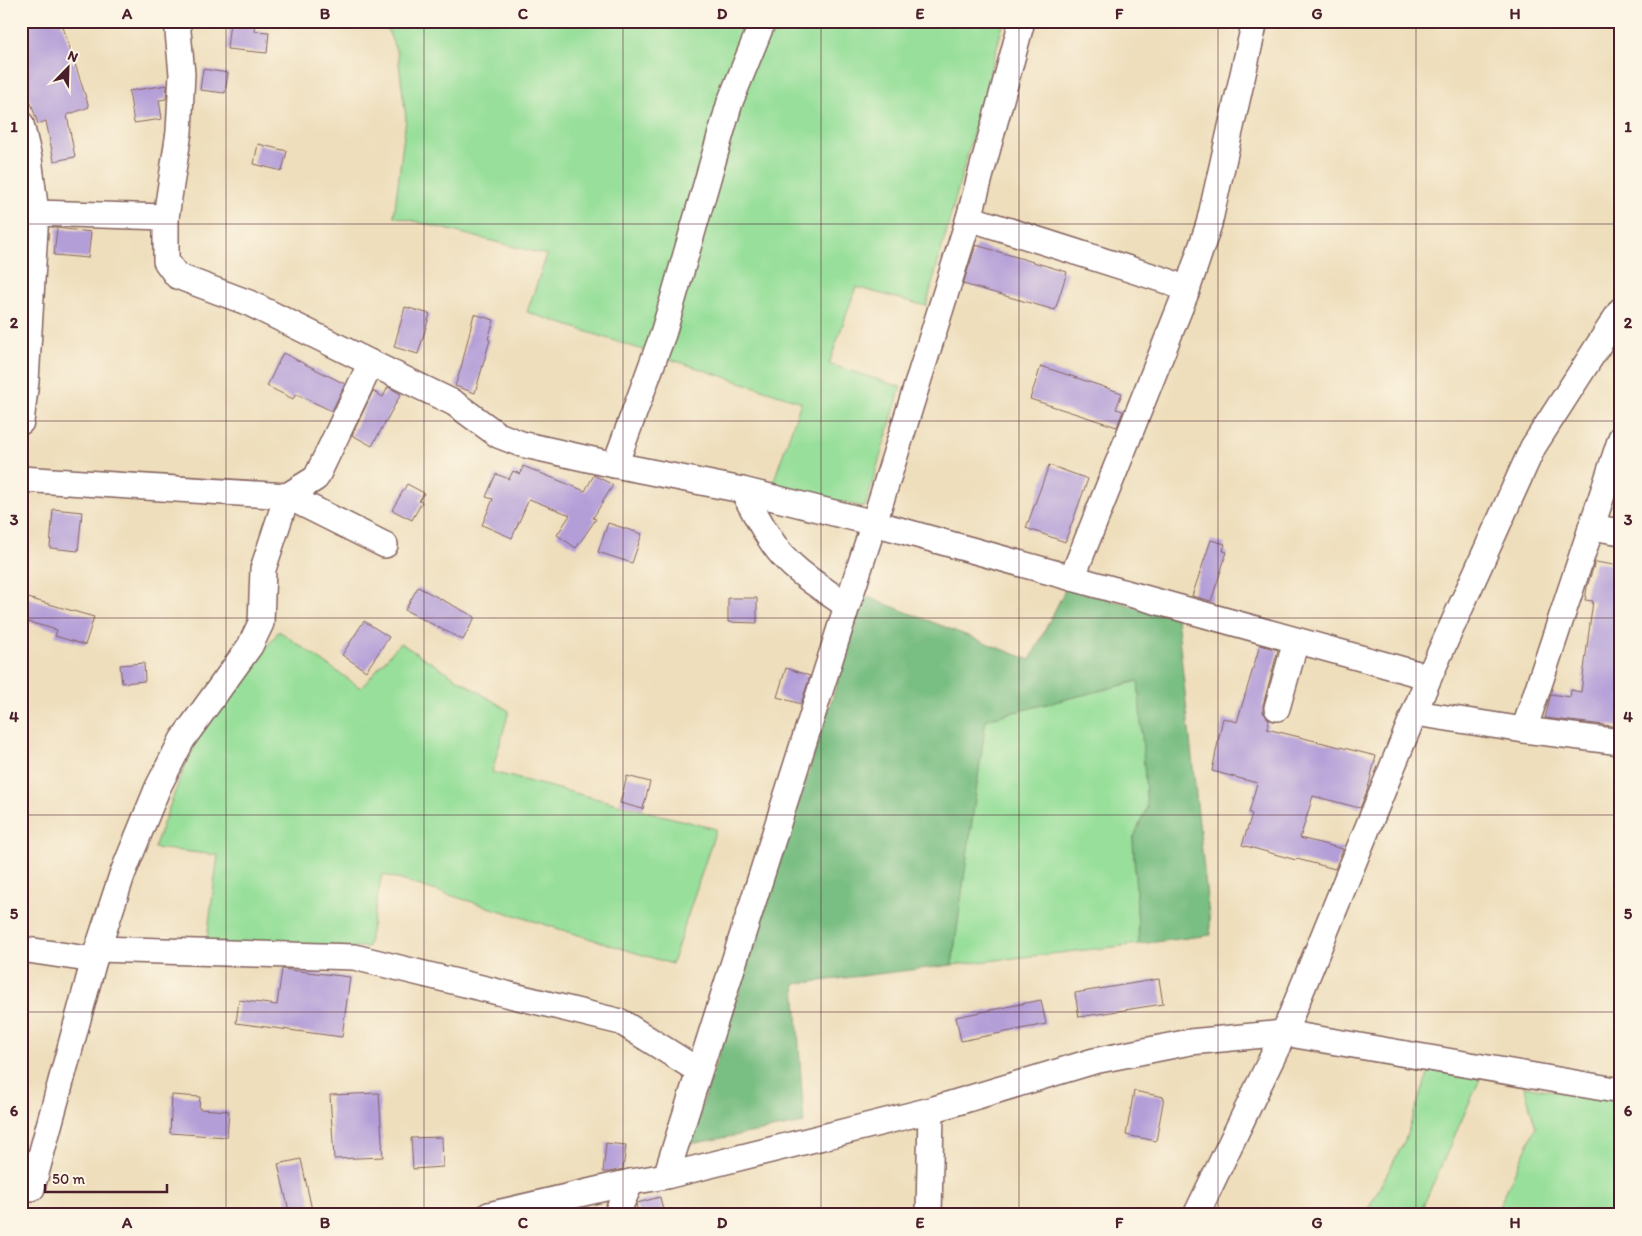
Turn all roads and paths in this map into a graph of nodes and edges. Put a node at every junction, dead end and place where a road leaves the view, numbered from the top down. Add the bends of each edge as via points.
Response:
1 (177, 21) edge
2 (763, 21) edge
3 (1022, 21) edge
4 (1255, 21) edge
5 (21, 124) edge
6 (36, 213) junction
7 (166, 217) junction
8 (969, 218) junction
9 (1187, 290) junction
10 (1621, 310) edge
11 (371, 363) junction
12 (21, 422) edge
13 (1621, 438) edge
14 (615, 465) junction
15 (21, 479) edge
16 (742, 490) junction
17 (287, 496) junction
18 (874, 523) junction
19 (1591, 527) junction
20 (1621, 532) edge
21 (385, 546) dead end
22 (1072, 578) junction
23 (847, 606) junction
24 (1296, 641) junction
25 (1429, 677) junction
26 (1277, 708) dead end
27 (1414, 712) junction
28 (1524, 730) junction
29 (1621, 742) edge
30 (21, 949) edge
31 (96, 955) junction
32 (1284, 1033) junction
33 (700, 1071) junction
34 (1621, 1092) edge
35 (932, 1110) junction
36 (666, 1176) junction
37 (631, 1182) junction
38 (32, 1188) dead end
39 (489, 1215) edge
40 (616, 1215) edge
41 (929, 1215) edge
42 (1196, 1215) edge

1 - 7 street via 182,74 180,132
2 - 14 street via 730,102 663,334
3 - 8 street
4 - 9 street via 1209,224
5 - 6 street
6 - 7 street
6 - 12 street
7 - 11 street via 166,261 177,276 249,303
8 - 9 street
8 - 18 street
9 - 22 street
10 - 25 street via 1533,447
11 - 14 street via 454,403 498,435 521,444
11 - 17 street via 316,478
13 - 19 street
14 - 16 street
15 - 17 street
16 - 18 street
16 - 23 street via 783,556
17 - 21 street
17 - 31 street via 263,569 261,623 250,646 182,740 158,787 122,875
18 - 22 street
18 - 23 street
19 - 20 street
19 - 28 street
22 - 24 street
23 - 33 street
24 - 25 street
24 - 26 street
25 - 27 street
27 - 28 street
27 - 32 street
28 - 29 street
30 - 31 street
31 - 33 street via 354,957 621,1022
31 - 38 street
32 - 34 street
32 - 35 street via 1190,1042 1094,1061
32 - 42 street
33 - 36 street
35 - 36 street
35 - 41 street
36 - 37 street
37 - 39 street
37 - 40 street

